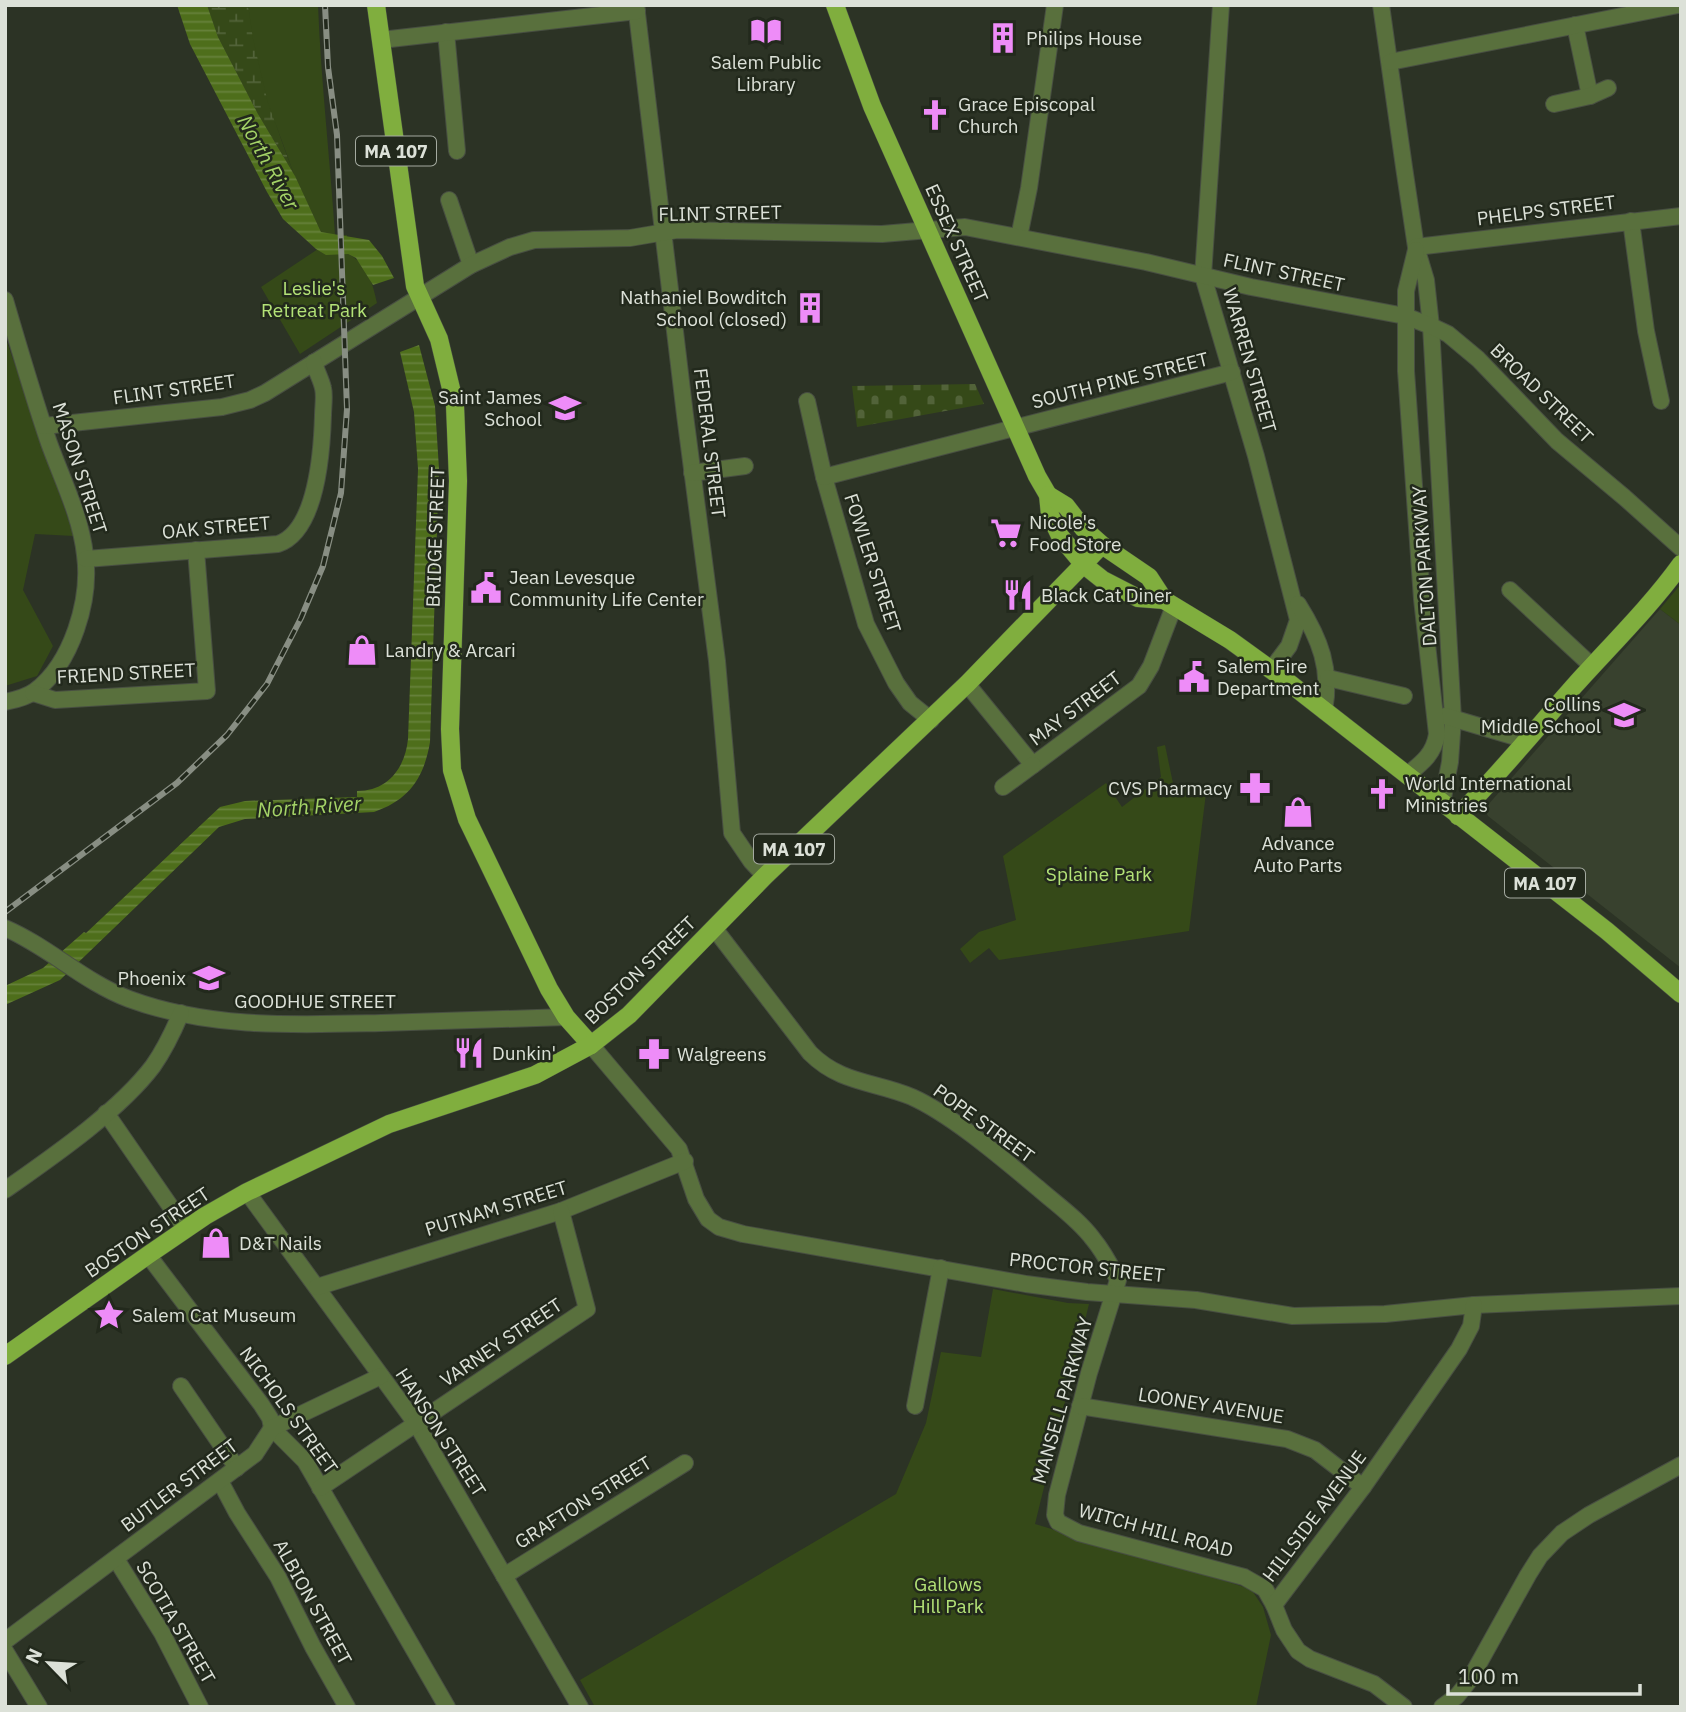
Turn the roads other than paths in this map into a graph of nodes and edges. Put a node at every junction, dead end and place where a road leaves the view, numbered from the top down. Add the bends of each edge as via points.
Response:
1 (376, 5) edge
2 (835, 5) edge
3 (1055, 5) edge
4 (1221, 5) edge
5 (1381, 5) edge
6 (1678, 5) edge
7 (637, 8) edge
8 (1612, 12) edge
9 (1575, 25) junction
10 (446, 32) junction
11 (381, 40) junction
12 (1390, 62) junction
13 (1608, 88) dead end
14 (1590, 96) junction
15 (1554, 104) dead end
16 (457, 151) dead end
17 (449, 201) dead end
18 (1681, 216) edge
19 (1631, 221) junction
20 (928, 230) junction
21 (663, 232) junction
22 (1019, 237) junction
23 (1416, 247) junction
24 (471, 265) junction
25 (1203, 276) junction
26 (419, 296) junction
27 (5, 300) edge
28 (1405, 316) junction
29 (1431, 326) junction
30 (313, 362) junction
31 (1232, 372) junction
32 (807, 401) dead end
33 (1661, 401) dead end
34 (44, 426) junction
35 (1017, 428) junction
36 (745, 466) dead end
37 (692, 474) junction
38 (824, 477) junction
39 (1048, 495) junction
40 (1102, 545) junction
41 (1681, 548) edge
42 (195, 550) junction
43 (86, 559) junction
44 (1681, 564) edge
45 (1084, 565) junction
46 (1510, 590) dead end
47 (1294, 596) junction
48 (1169, 603) junction
49 (1592, 666) junction
50 (1271, 670) junction
51 (1328, 678) junction
52 (967, 684) junction
53 (33, 693) junction
54 (1404, 696) dead end
55 (5, 702) edge
56 (1324, 711) junction
57 (1436, 713) junction
58 (1453, 719) junction
59 (931, 720) junction
60 (1526, 740) junction
61 (1033, 765) junction
62 (1407, 775) junction
63 (1003, 787) dead end
64 (1442, 803) junction
65 (1458, 816) junction
66 (765, 876) junction
67 (5, 928) edge
68 (714, 928) junction
69 (1681, 994) edge
70 (181, 1013) junction
71 (566, 1017) junction
72 (591, 1045) junction
73 (106, 1113) junction
74 (685, 1161) junction
75 (5, 1190) edge
76 (247, 1192) junction
77 (561, 1211) junction
78 (186, 1229) junction
79 (148, 1255) junction
80 (941, 1268) junction
81 (317, 1287) junction
82 (1115, 1292) junction
83 (1681, 1296) edge
84 (1474, 1306) junction
85 (5, 1356) edge
86 (381, 1376) junction
87 (181, 1386) dead end
88 (915, 1406) dead end
89 (1080, 1406) junction
90 (416, 1425) junction
91 (272, 1428) junction
92 (685, 1463) dead end
93 (1681, 1465) edge
94 (237, 1468) junction
95 (220, 1481) junction
96 (1363, 1486) junction
97 (320, 1488) junction
98 (1057, 1520) joint
99 (116, 1559) junction
100 (504, 1576) junction
101 (1274, 1605) junction
102 (5, 1640) edge
103 (5, 1651) edge
104 (39, 1707) edge
105 (200, 1707) edge
106 (347, 1707) edge
107 (447, 1707) edge
108 (580, 1707) edge
109 (1404, 1707) edge
110 (1442, 1707) edge

1 - 11 main road, BRIDGE STREET / MA 107
2 - 20 main road, ESSEX STREET via 872,106
3 - 22 street
4 - 25 street, WARREN STREET
5 - 12 street
6 - 8 street
7 - 10 street
7 - 21 street, FEDERAL STREET
8 - 9 street
9 - 12 street
9 - 14 street
10 - 11 street
10 - 16 street
11 - 26 main road, BRIDGE STREET / MA 107
12 - 23 street
13 - 14 street
14 - 15 street
17 - 24 street
18 - 19 street, PHELPS STREET
19 - 23 street, PHELPS STREET
19 - 33 street
20 - 21 street, FLINT STREET via 882,234
20 - 22 street, FLINT STREET via 965,228
20 - 35 main road, ESSEX STREET
21 - 24 street, FLINT STREET via 630,238 534,240
21 - 37 street, FEDERAL STREET
22 - 25 street, FLINT STREET
23 - 28 street
23 - 29 street via 1426,280
24 - 26 street, FLINT STREET
25 - 28 street, FLINT STREET
25 - 31 street, WARREN STREET
26 - 30 street, FLINT STREET
26 - 71 main road, BRIDGE STREET / MA 107 via 445,360 457,429 452,770 467,819
27 - 34 street, MASON STREET
28 - 29 street, FLINT STREET
28 - 57 street, DALTON PARKWAY via 1422,598
29 - 41 street, BROAD STREET via 1478,359 1557,441
29 - 58 street, DALTON PARKWAY
30 - 34 street, FLINT STREET via 265,393 235,404
30 - 42 street, OAK STREET via 324,394 322,449 299,528 278,544
31 - 35 street, SOUTH PINE STREET
31 - 47 street, WARREN STREET
32 - 38 street, FOWLER STREET
34 - 43 street, MASON STREET
35 - 38 street, SOUTH PINE STREET
35 - 39 main road, ESSEX STREET
36 - 37 street
37 - 66 street, FEDERAL STREET via 717,662 732,833
38 - 59 street, FOWLER STREET via 866,624 895,683 909,703
39 - 40 main road, ESSEX STREET via 1066,506
39 - 45 main road, ESSEX STREET via 1050,516 1060,536
40 - 45 main road, BOSTON STREET / MA 107
40 - 48 main road, ESSEX STREET / MA 107 via 1149,577
42 - 43 street, OAK STREET
42 - 53 street, FRIEND STREET via 207,691 55,700
43 - 53 street, MASON STREET via 82,601 68,648
44 - 49 main road
45 - 48 main road, ESSEX STREET / MA 107 via 1139,598
45 - 52 main road, BOSTON STREET / MA 107
46 - 49 street
47 - 50 street, WARREN STREET via 1298,620 1293,637
47 - 51 street, WARREN STREET via 1317,634
48 - 50 main road, ESSEX STREET / MA 107
48 - 61 street, MAY STREET via 1150,666 1139,686
49 - 60 main road
50 - 56 main road, ESSEX STREET / MA 107
51 - 54 street
51 - 56 street, WARREN STREET
52 - 59 main road, BOSTON STREET / MA 107
52 - 61 street, MAY STREET
53 - 55 street
56 - 62 main road, MA 107
57 - 58 street
57 - 62 street, DALTON PARKWAY via 1436,746
58 - 60 street
58 - 64 street, DALTON PARKWAY
59 - 66 main road, BOSTON STREET / MA 107
60 - 65 main road
61 - 63 street, MAY STREET
62 - 64 main road, MA 107
64 - 65 main road, MA 107
65 - 69 main road, MA 107
66 - 68 main road, BOSTON STREET / MA 107
67 - 70 street, GOODHUE STREET via 126,998
68 - 72 main road, BOSTON STREET / MA 107 via 629,1015
68 - 82 street, POPE STREET via 820,1063 844,1077 921,1101 1010,1165 1093,1239 1118,1280
70 - 71 street, GOODHUE STREET via 287,1025
70 - 73 street via 151,1068
71 - 72 main road, BRIDGE STREET / MA 107
72 - 74 street, PROCTOR STREET via 671,1136
72 - 76 main road, BOSTON STREET via 536,1075 389,1124
73 - 75 street
73 - 78 street
74 - 77 street, PUTNAM STREET
74 - 80 street, PROCTOR STREET via 701,1209 719,1227 775,1241
76 - 78 main road, BOSTON STREET
76 - 81 street, HANSON STREET
77 - 81 street, PUTNAM STREET
77 - 90 street, VARNEY STREET via 587,1309
78 - 79 main road, BOSTON STREET
79 - 85 main road, BOSTON STREET
79 - 91 street, NICHOLS STREET via 261,1404
80 - 82 street, PROCTOR STREET via 1067,1290
80 - 88 street
81 - 86 street, HANSON STREET
82 - 84 street, PROCTOR STREET via 1317,1317
82 - 89 street, MANSELL PARKWAY
83 - 84 street, PROCTOR STREET
84 - 96 street, HILLSIDE AVENUE via 1471,1326 1459,1349
86 - 90 street, HANSON STREET
86 - 91 street, BUTLER STREET
87 - 94 street
89 - 96 street, LOONEY AVENUE via 1287,1439 1315,1450
89 - 98 street, MANSELL PARKWAY via 1057,1495
90 - 97 street, VARNEY STREET
90 - 100 street, HANSON STREET
91 - 94 street, BUTLER STREET via 255,1454
91 - 97 street, NICHOLS STREET via 295,1448
92 - 100 street, GRAFTON STREET
93 - 110 street via 1562,1533 1528,1575 1469,1681
94 - 95 street, BUTLER STREET
95 - 99 street, BUTLER STREET
95 - 106 street, ALBION STREET via 278,1577
96 - 101 street, HILLSIDE AVENUE
97 - 107 street, NICHOLS STREET
98 - 101 street, WITCH HILL ROAD via 1079,1533 1244,1577 1265,1589
99 - 102 street, BUTLER STREET
99 - 105 street, SCOTIA STREET
100 - 108 street, HANSON STREET
101 - 109 street, HILLSIDE AVENUE via 1298,1651 1374,1684
103 - 104 street

